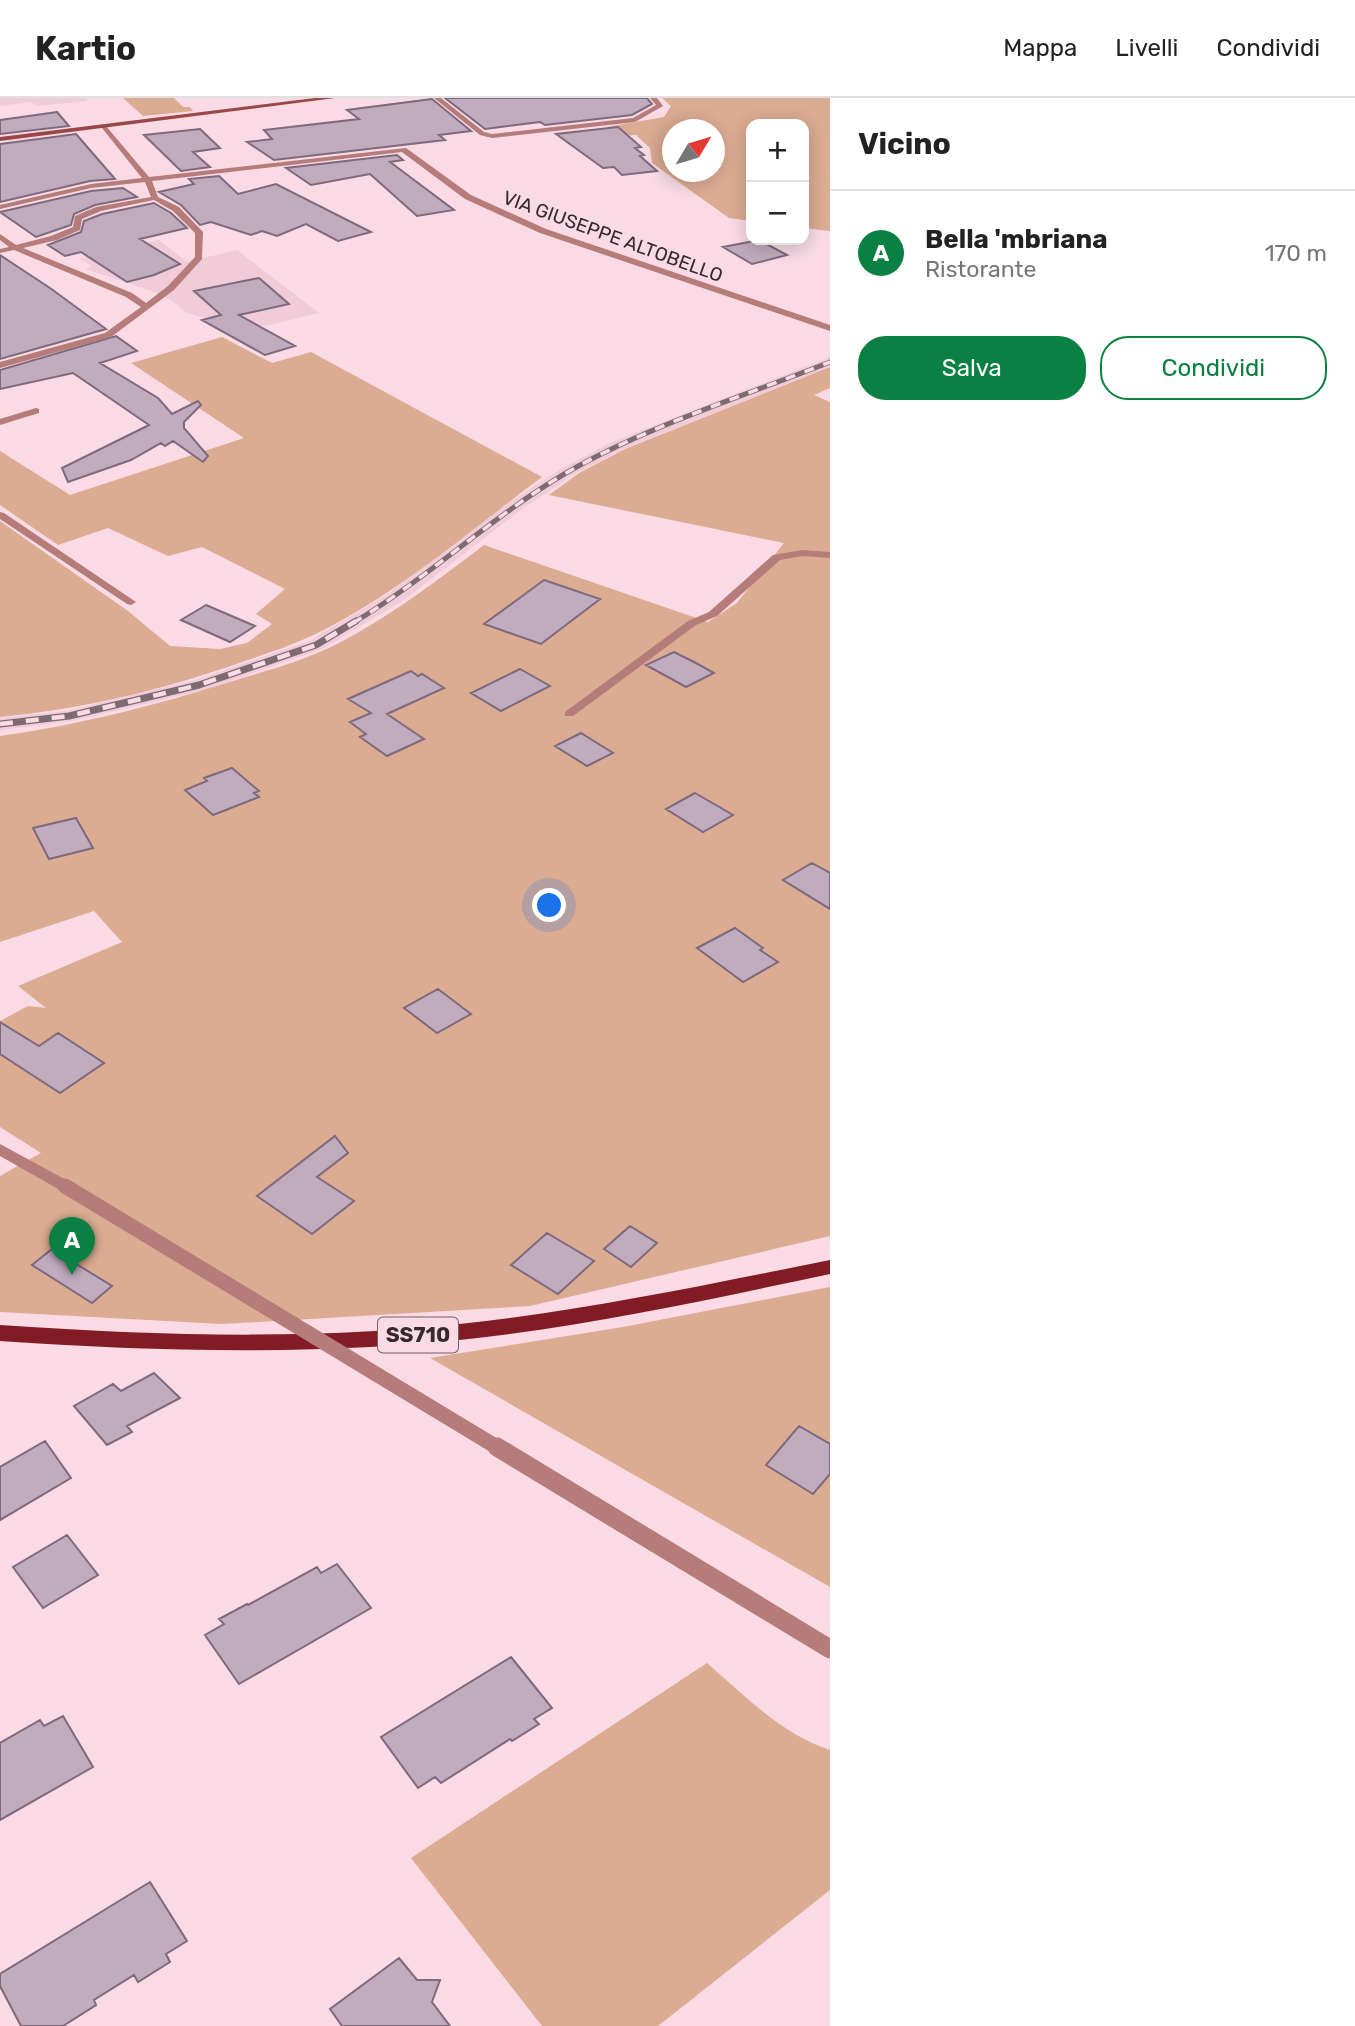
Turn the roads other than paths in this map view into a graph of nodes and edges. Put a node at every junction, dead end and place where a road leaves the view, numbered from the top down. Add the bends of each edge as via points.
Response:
1 (332, 98) edge
2 (437, 98) edge
3 (653, 98) edge
4 (104, 127) junction
5 (0, 139) edge
6 (148, 180) junction
7 (155, 198) junction
8 (0, 207) edge
9 (0, 236) edge
10 (14, 247) junction
11 (0, 251) edge
12 (147, 307) junction
13 (830, 328) edge
14 (0, 365) edge
15 (36, 411) dead end
16 (0, 422) edge
17 (0, 515) edge
18 (830, 555) edge
19 (131, 602) dead end
20 (569, 714) dead end
21 (0, 1149) edge
22 (830, 1267) edge
23 (0, 1334) edge
24 (830, 1649) edge

1 - 4 main road
2 - 3 street via 482,134 492,136 635,120 660,106
4 - 5 main road
4 - 6 street
6 - 7 street
6 - 8 street, VIA GIUSEPPE ALTOBELLO via 91,186
6 - 13 street, VIA GIUSEPPE ALTOBELLO via 403,150 494,211
7 - 10 street via 99,209 78,218 77,228
7 - 12 street via 176,209 199,232 201,247 187,273
9 - 10 street
10 - 11 street
10 - 12 street via 129,295
12 - 14 street via 108,335
15 - 16 street
17 - 19 street
18 - 20 street via 802,552 777,557 713,614 692,623
21 - 24 street, bridge
22 - 23 main road, SS710 via 488,1329 378,1339 134,1342

